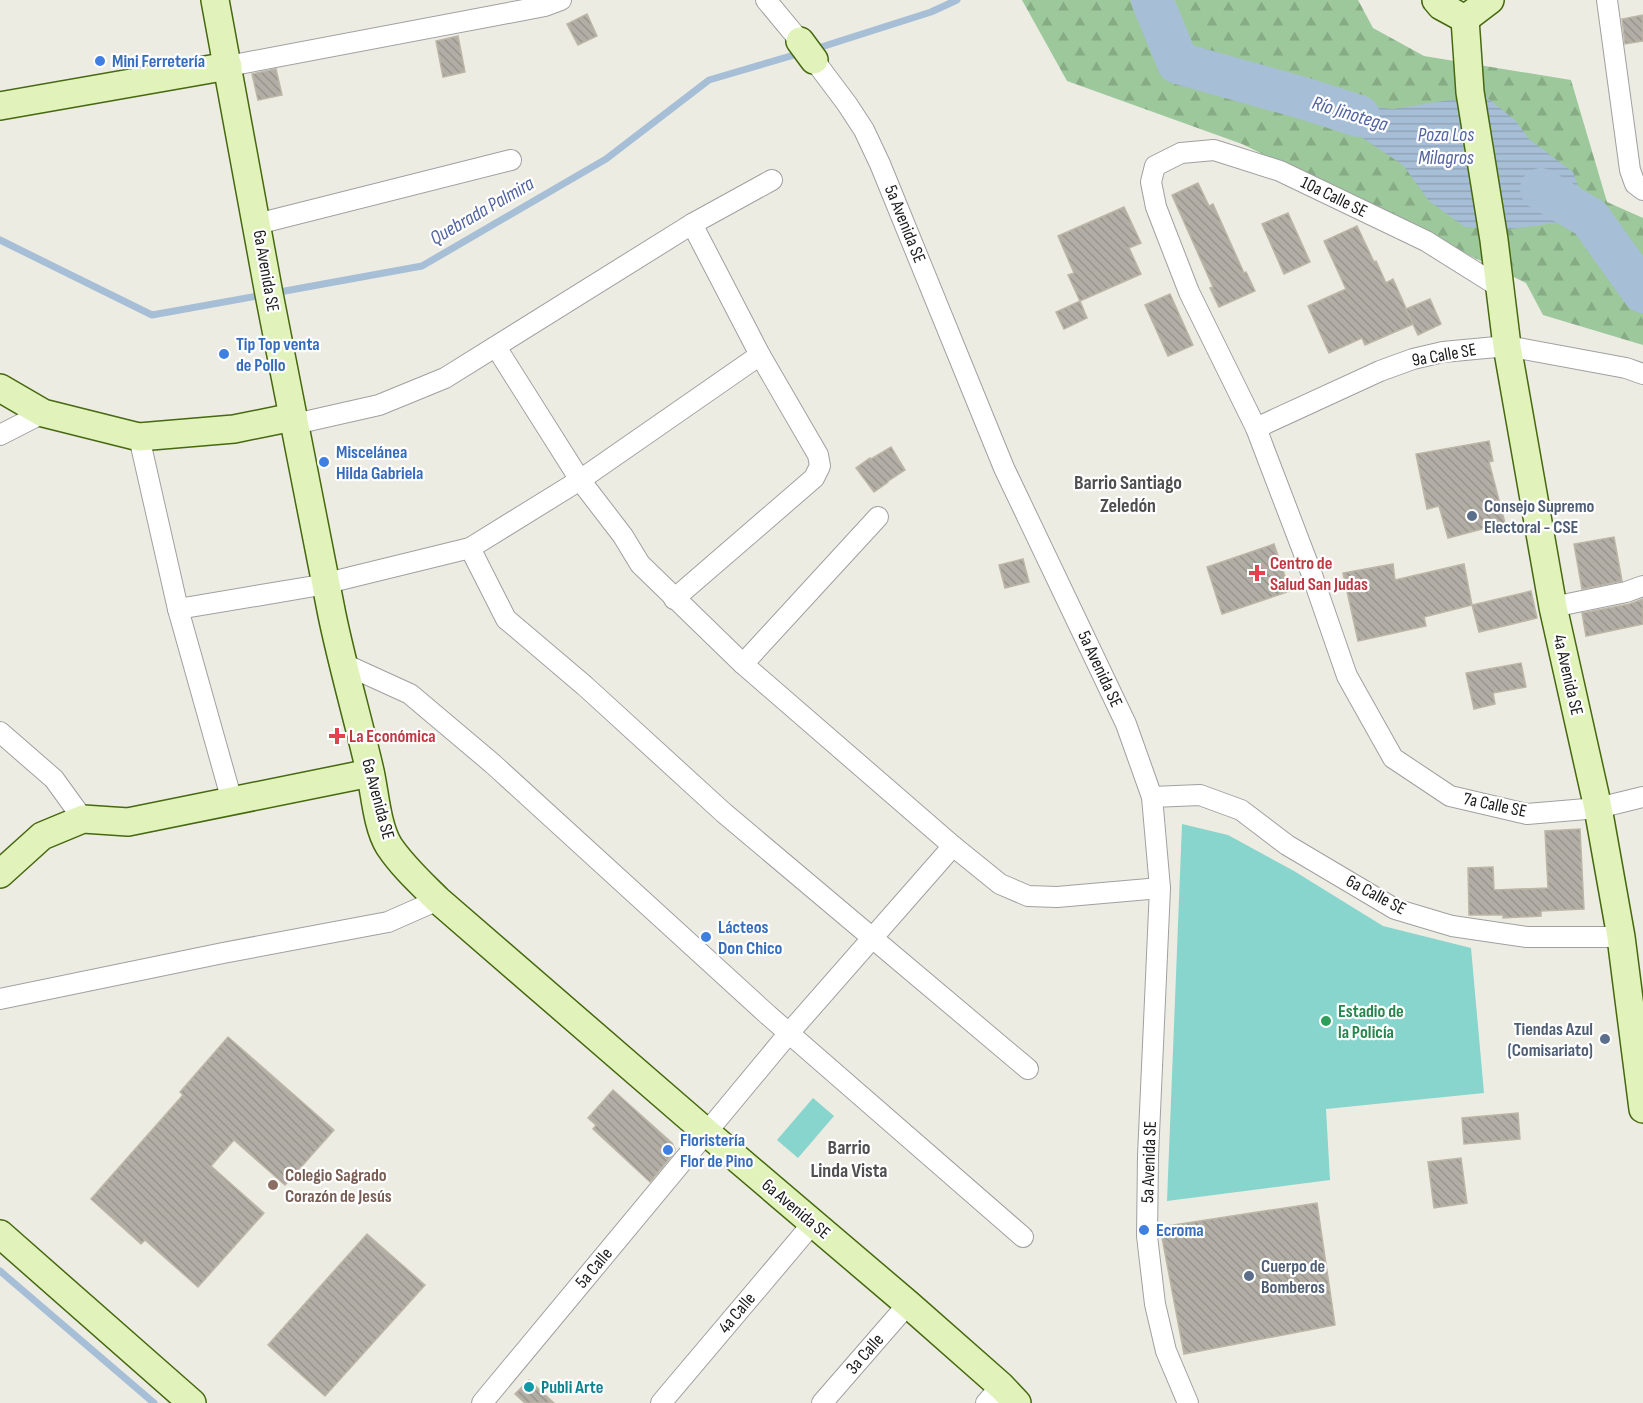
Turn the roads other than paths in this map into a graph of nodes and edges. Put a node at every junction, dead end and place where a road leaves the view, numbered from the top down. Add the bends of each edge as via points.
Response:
1 (215, 0) edge
2 (561, 0) edge
3 (766, 0) edge
4 (1436, 0) edge
5 (1490, 0) edge
6 (1607, 0) edge
7 (1465, 19) junction
8 (228, 66) junction
9 (0, 106) edge
10 (511, 160) dead end
11 (772, 180) dead end
12 (1639, 187) edge
13 (257, 224) junction
14 (692, 224) junction
15 (1501, 288) junction
16 (1507, 346) junction
17 (496, 347) junction
18 (760, 355) junction
19 (1643, 374) edge
20 (0, 388) edge
21 (43, 413) junction
22 (294, 420) junction
23 (1256, 428) junction
24 (0, 435) edge
25 (139, 437) junction
26 (579, 480) junction
27 (878, 517) dead end
28 (470, 548) junction
29 (326, 583) junction
30 (1643, 586) edge
31 (674, 599) junction
32 (1552, 607) junction
33 (178, 609) junction
34 (342, 663) junction
35 (743, 664) junction
36 (0, 732) edge
37 (370, 773) junction
38 (1152, 797) junction
39 (1643, 797) edge
40 (232, 801) junction
41 (1598, 808) junction
42 (83, 819) junction
43 (953, 846) junction
44 (0, 874) edge
45 (1160, 888) junction
46 (438, 900) junction
47 (1621, 937) junction
48 (874, 938) junction
49 (1634, 975) edge
50 (0, 999) edge
51 (789, 1033) junction
52 (1028, 1068) dead end
53 (1643, 1109) edge
54 (706, 1132) junction
55 (813, 1223) junction
56 (0, 1234) edge
57 (1023, 1237) dead end
58 (908, 1304) junction
59 (1001, 1397) edge
60 (192, 1403) edge
61 (482, 1403) edge
62 (661, 1403) edge
63 (822, 1403) edge
64 (1188, 1403) edge

1 - 8 street, 6a Avenida SE
2 - 8 street
3 - 38 street, 5a Avenida SE via 864,130 1004,468 1126,724
4 - 7 street
5 - 7 street
6 - 12 street via 1630,170
7 - 15 street, 4a Avenida SE via 1470,92
8 - 9 street
8 - 13 street, 6a Avenida SE
10 - 13 street
11 - 14 street
13 - 22 street, 6a Avenida SE
14 - 17 street
14 - 18 street
15 - 16 street, 4a Avenida SE
15 - 23 street, 10a Calle SE via 1426,241 1280,171 1214,150 1181,153 1155,166 1151,182 1156,207 1190,292
16 - 19 street, 9a Calle SE
16 - 23 street, 9a Calle SE via 1413,358
16 - 32 street, 4a Avenida SE
17 - 22 street via 445,378 379,405
17 - 26 street
18 - 26 street
18 - 31 street via 818,455 820,466 814,478
20 - 21 street
21 - 24 street
21 - 25 street
22 - 25 street
22 - 29 street, 6a Avenida SE
23 - 41 street, 7a Calle SE via 1347,676 1393,758 1450,796 1527,814
25 - 33 street
26 - 28 street
26 - 31 street via 640,564
27 - 35 street
28 - 29 street
28 - 48 street via 506,619 724,813
29 - 33 street
29 - 34 street, 6a Avenida SE
30 - 32 street
31 - 35 street
32 - 41 street, 4a Avenida SE
33 - 40 street
34 - 37 street, 6a Avenida SE
34 - 51 street via 410,694 493,764
35 - 43 street
36 - 42 street via 54,779
37 - 40 street
37 - 46 street, 6a Avenida SE via 376,810 388,844
38 - 45 street, 5a Avenida SE
38 - 47 street, 6a Calle SE via 1200,795 1241,810 1287,845 1395,909 1452,926 1527,937
39 - 41 street, 7a Calle SE
40 - 42 street via 128,822
41 - 47 street, 4a Avenida SE
42 - 44 street via 42,836
43 - 45 street via 1000,884 1028,896
43 - 48 street, 5a Calle
45 - 64 street, 5a Avenida SE via 1147,1236 1155,1304 1166,1351
46 - 50 street via 388,922
46 - 54 street, 6a Avenida SE
47 - 49 street, 4a Avenida SE
48 - 51 street, 5a Calle
48 - 52 street
49 - 53 street, 4a Avenida SE
51 - 54 street, 5a Calle
51 - 57 street
54 - 55 street, 6a Avenida SE
54 - 61 street, 5a Calle
55 - 58 street, 6a Avenida SE
55 - 62 street, 4a Calle
56 - 60 street
58 - 59 street, 6a Avenida SE
58 - 63 street, 3a Calle

